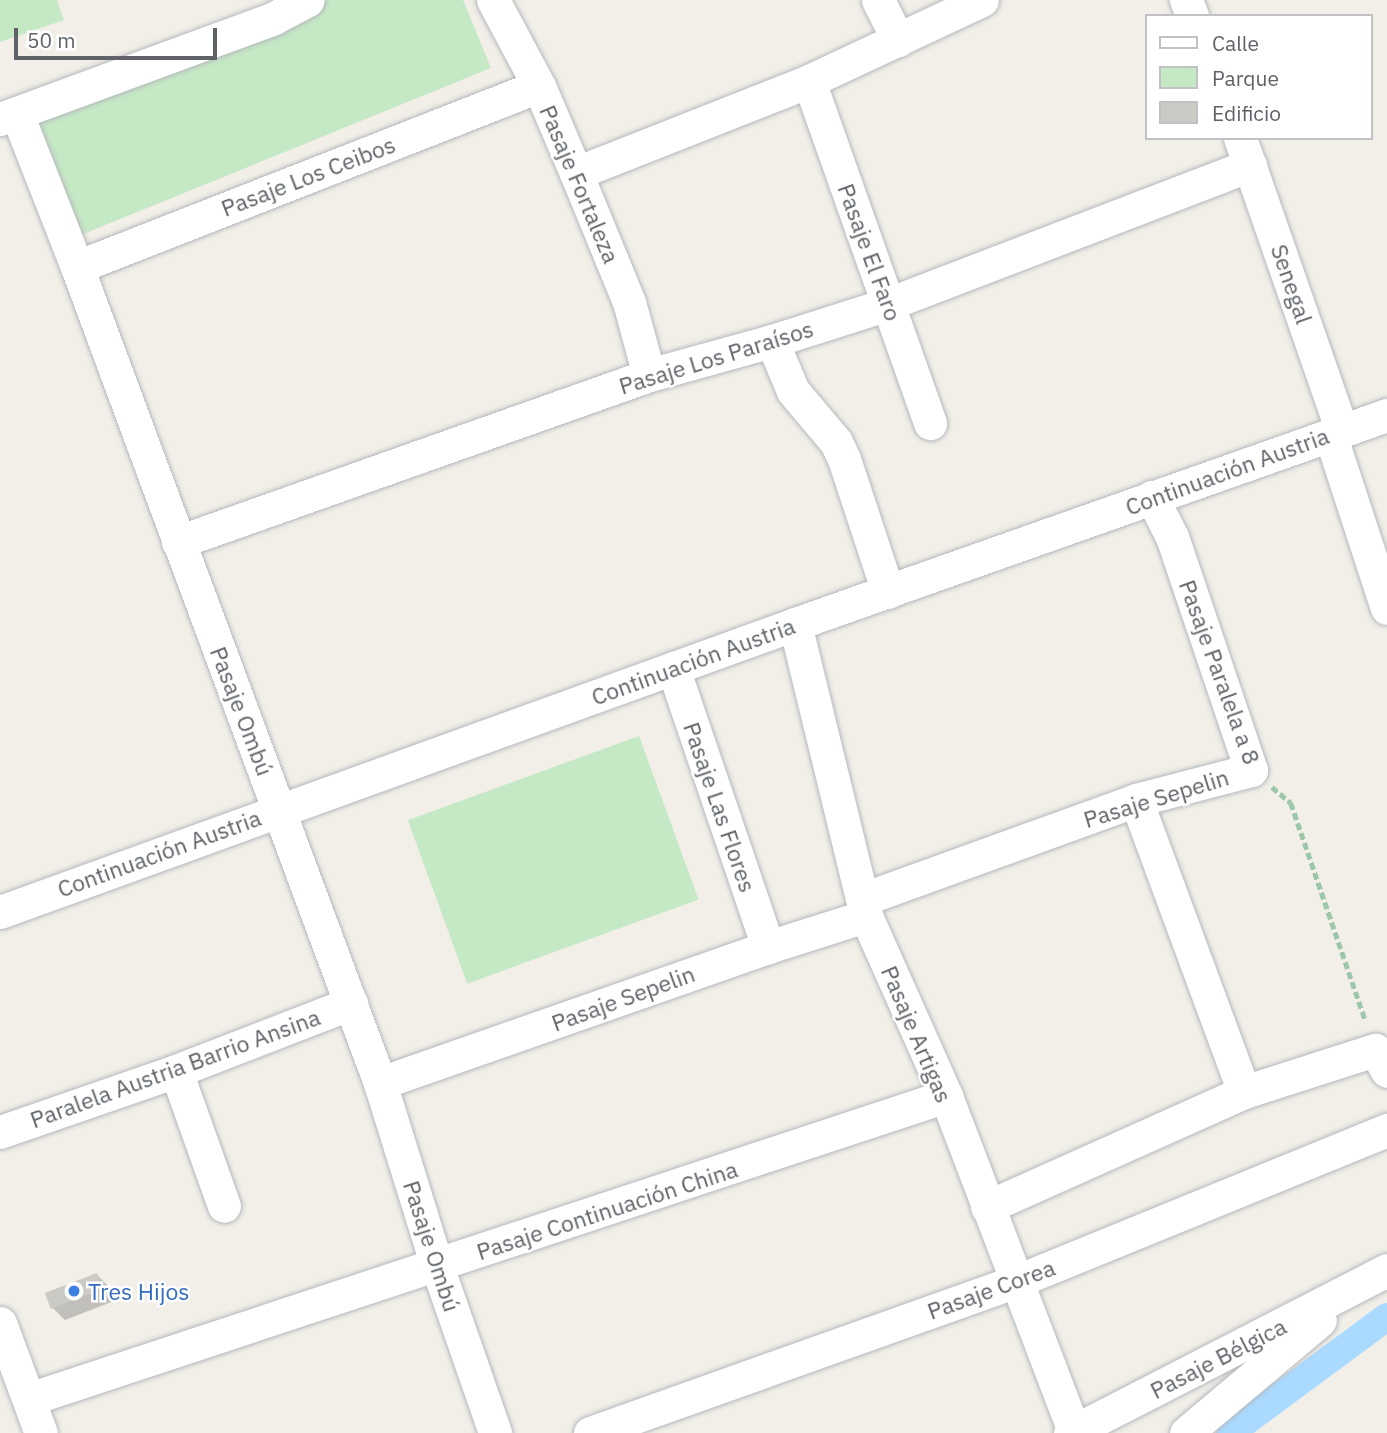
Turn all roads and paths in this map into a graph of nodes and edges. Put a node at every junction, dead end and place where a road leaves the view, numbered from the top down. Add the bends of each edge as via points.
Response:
1 (308, 0) edge
2 (493, 0) edge
3 (878, 0) edge
4 (982, 0) edge
5 (898, 40) junction
6 (809, 81) junction
7 (539, 86) junction
8 (8, 116) edge
9 (1245, 151) edge
10 (576, 173) junction
11 (77, 267) junction
12 (888, 304) junction
13 (772, 341) junction
14 (649, 375) junction
15 (1387, 415) edge
16 (930, 423) dead end
17 (1336, 432) junction
18 (1152, 498) junction
19 (178, 542) junction
20 (888, 592) junction
21 (1387, 608) edge
22 (795, 624) junction
23 (673, 668) junction
24 (1251, 770) junction
25 (1136, 800) junction
26 (279, 809) junction
27 (865, 907) junction
28 (0, 912) edge
29 (768, 947) junction
30 (351, 1003) junction
31 (1381, 1060) edge
32 (176, 1071) junction
33 (380, 1083) junction
34 (1244, 1093) junction
35 (946, 1097) junction
36 (1387, 1130) edge
37 (0, 1132) edge
38 (224, 1206) dead end
39 (986, 1207) junction
40 (437, 1266) junction
41 (1376, 1276) edge
42 (1017, 1280) junction
43 (0, 1323) edge
44 (29, 1399) junction
45 (488, 1431) edge
46 (1073, 1432) edge
47 (41, 1433) edge
48 (590, 1433) edge
49 (1186, 1433) edge

1 - 8 street via 274,18
2 - 7 street, Pasaje Fortaleza
3 - 5 street
4 - 5 street
5 - 6 street
6 - 10 street
6 - 12 street, Pasaje El Faro
7 - 10 street, Pasaje Fortaleza
7 - 11 street, Pasaje Los Ceibos
8 - 11 street, Pasaje Ombú
9 - 12 street, Pasaje Los Paraísos
9 - 17 street, Senegal
10 - 14 street, Pasaje Fortaleza via 629,302
11 - 19 street, Pasaje Ombú
12 - 13 street, Pasaje Los Paraísos
12 - 16 street, Pasaje El Faro
13 - 14 street, Pasaje Los Paraísos
13 - 20 street via 793,391 836,442 844,459
14 - 19 street, Pasaje Los Paraísos
15 - 17 street, Continuación Austria
17 - 18 street, Continuación Austria
17 - 21 street, Senegal
18 - 20 street, Continuación Austria
18 - 24 street, Pasaje Paralela a 8 via 1172,537
19 - 26 street, Pasaje Ombú
20 - 22 street, Continuación Austria
22 - 23 street, Continuación Austria
22 - 27 street, Pasaje Artigas
23 - 26 street, Continuación Austria
23 - 29 street, Pasaje Las Flores
24 - 25 street, Pasaje Sepelin
24 - 31 path, Pasaje Paralela a 8 via 1291,803
25 - 27 street, Pasaje Sepelin
25 - 34 street
26 - 28 street, Continuación Austria
26 - 30 street, Pasaje Ombú
27 - 29 street, Pasaje Sepelin
27 - 35 street, Pasaje Artigas
29 - 33 street, Pasaje Sepelin
30 - 32 street, Paralela Austria Barrio Ansina
30 - 33 street, Pasaje Ombú
31 - 34 street
32 - 37 street, Paralela Austria Barrio Ansina
32 - 38 street
33 - 40 street, Pasaje Ombú
34 - 39 street
35 - 39 street, Pasaje Artigas
35 - 40 street, Pasaje Continuación China
36 - 42 street, Pasaje Corea
39 - 42 street, Pasaje Artigas
40 - 44 street, Pasaje Continuación China
40 - 45 street, Pasaje Ombú
41 - 46 street, Pasaje Bélgica
41 - 49 street, Pasaje Bélgica
42 - 46 street, Pasaje Artigas
42 - 48 street, Pasaje Corea
43 - 44 street
44 - 47 street

